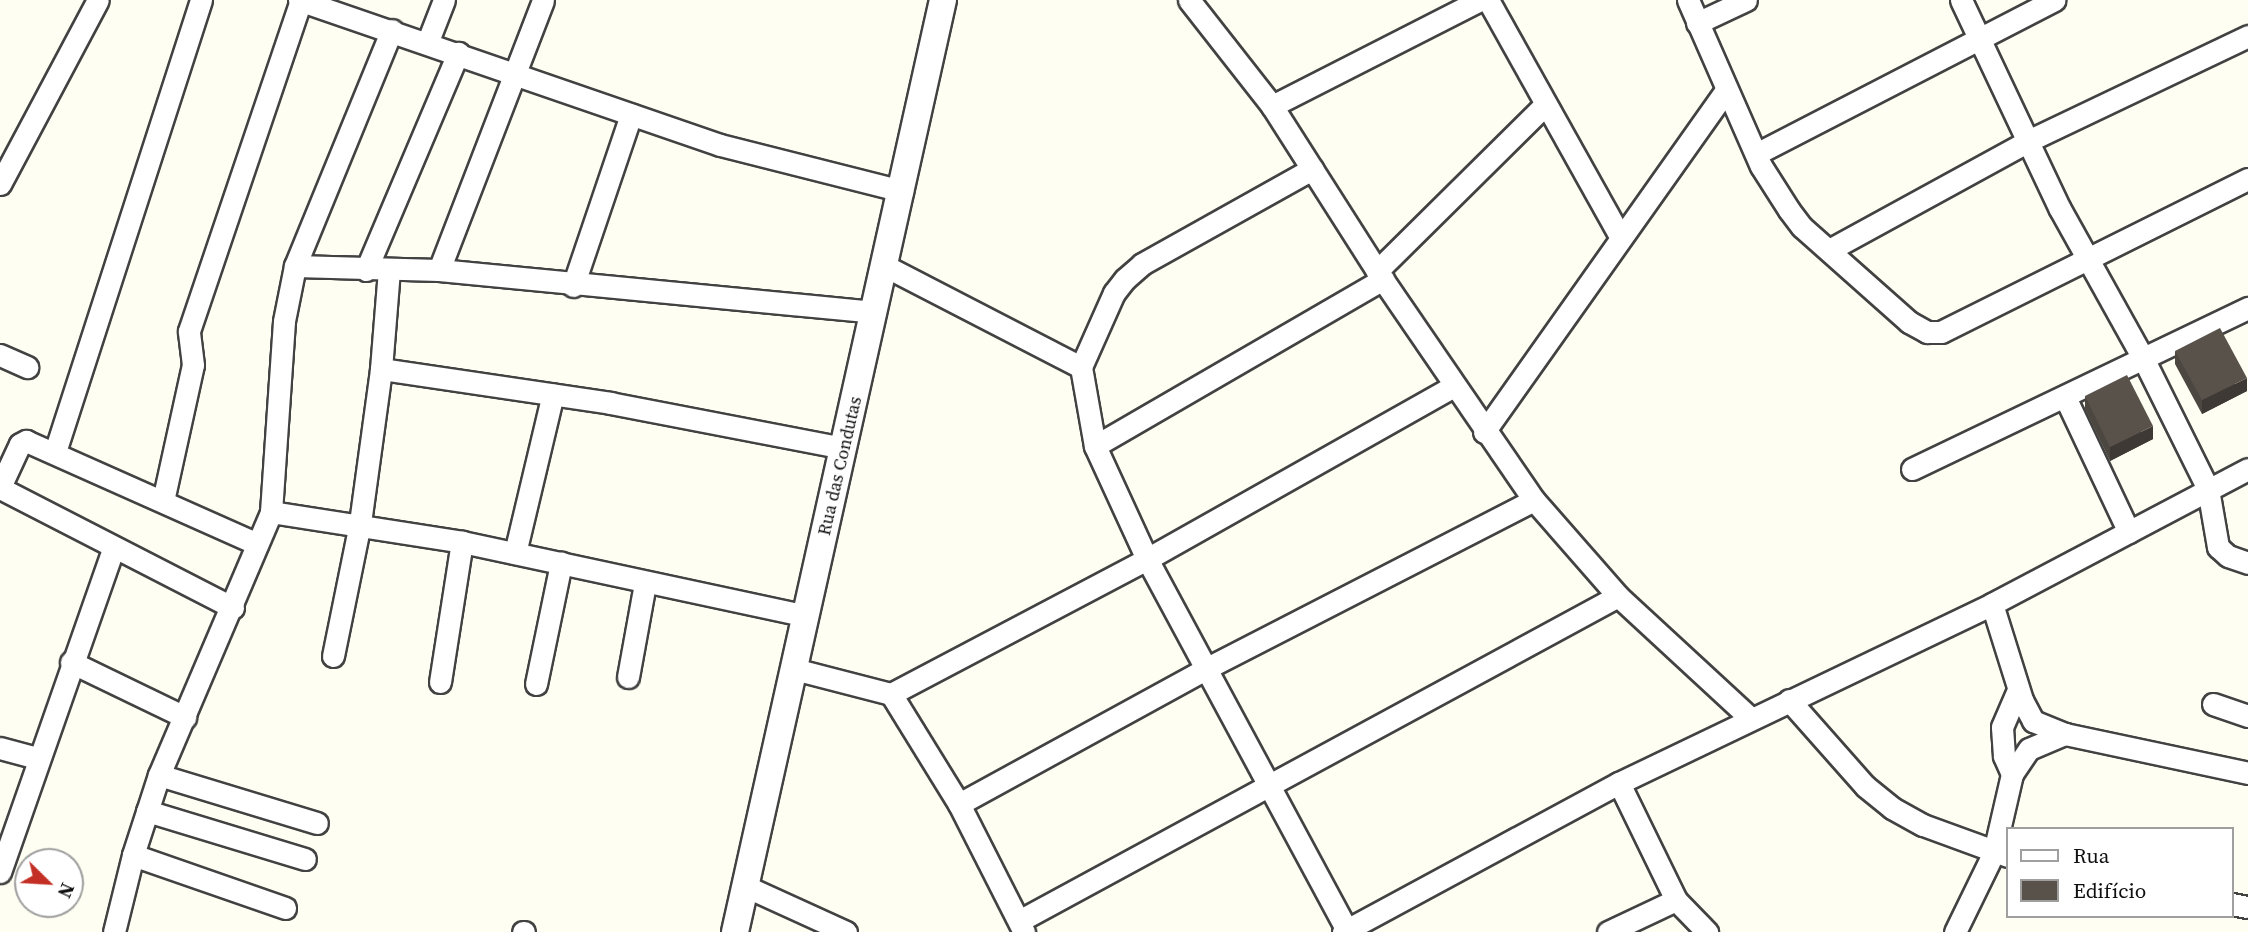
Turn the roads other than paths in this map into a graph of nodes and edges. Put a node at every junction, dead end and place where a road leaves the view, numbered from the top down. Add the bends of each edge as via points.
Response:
1 (98, 0) edge
2 (201, 0) edge
3 (300, 0) edge
4 (444, 0) edge
5 (543, 0) edge
6 (1189, 0) edge
7 (1480, 0) edge
8 (1488, 0) edge
9 (1688, 0) edge
10 (1746, 0) edge
11 (1961, 0) edge
12 (2055, 0) edge
13 (938, 1) edge
14 (337, 6) edge
15 (1697, 23) junction
16 (392, 30) junction
17 (2248, 36) edge
18 (1979, 39) junction
19 (428, 41) junction
20 (458, 53) junction
21 (514, 73) junction
22 (1725, 91) junction
23 (1272, 106) junction
24 (1544, 106) junction
25 (631, 115) junction
26 (2028, 141) junction
27 (1756, 154) junction
28 (1312, 169) junction
29 (2248, 179) edge
30 (0, 184) edge
31 (902, 191) junction
32 (1620, 236) junction
33 (1830, 249) junction
34 (2087, 258) junction
35 (885, 265) junction
36 (295, 266) junction
37 (366, 270) junction
38 (389, 270) junction
39 (439, 270) junction
40 (1380, 275) junction
41 (573, 286) junction
42 (2248, 308) edge
43 (874, 312) junction
44 (0, 355) edge
45 (2144, 360) junction
46 (27, 367) dead end
47 (1082, 367) junction
48 (382, 369) junction
49 (1454, 386) junction
50 (553, 394) junction
51 (2066, 399) junction
52 (1484, 432) junction
53 (1095, 446) junction
54 (844, 448) junction
55 (55, 452) junction
56 (1912, 469) dead end
57 (2248, 469) edge
58 (0, 488) edge
59 (2208, 489) junction
60 (1534, 500) junction
61 (163, 501) junction
62 (271, 512) junction
63 (360, 523) junction
64 (2129, 532) junction
65 (462, 542) junction
66 (257, 544) junction
67 (113, 549) junction
68 (514, 553) junction
69 (1147, 559) junction
70 (561, 563) junction
71 (2248, 563) edge
72 (645, 583) junction
73 (1618, 596) junction
74 (1992, 604) junction
75 (233, 608) junction
76 (806, 616) junction
77 (333, 656) dead end
78 (71, 663) junction
79 (1209, 667) junction
80 (794, 669) junction
81 (628, 677) dead end
82 (440, 682) dead end
83 (536, 684) dead end
84 (2018, 690) junction
85 (891, 694) junction
86 (1789, 699) junction
87 (2213, 704) dead end
88 (2248, 716) edge
89 (185, 717) junction
90 (1750, 718) junction
91 (2065, 734) junction
92 (0, 748) edge
93 (38, 758) junction
94 (2248, 773) edge
95 (2012, 774) junction
96 (159, 775) junction
97 (1619, 783) junction
98 (1267, 784) junction
99 (959, 804) junction
100 (147, 811) junction
101 (317, 823) dead end
102 (2001, 854) edge
103 (132, 855) junction
104 (304, 859) dead end
105 (0, 872) edge
106 (745, 886) junction
107 (1676, 900) junction
108 (285, 908) dead end
109 (1021, 927) edge
110 (1346, 931) edge
111 (1958, 931) edge
112 (114, 932) edge
113 (735, 932) edge
114 (846, 932) edge
115 (1608, 932) edge
116 (1707, 932) edge

1 - 30 street
2 - 55 street
3 - 14 street
3 - 61 street via 189,331 193,365
4 - 19 street
5 - 21 street
6 - 23 street
7 - 23 street
8 - 24 street
9 - 15 street
10 - 15 street
11 - 18 street
12 - 18 street
13 - 31 street, Rua das Condutas
14 - 16 street
15 - 22 street
16 - 19 street
16 - 36 street
17 - 26 street
18 - 26 street
18 - 27 street
19 - 20 street
20 - 21 street
20 - 37 street
21 - 25 street
21 - 39 street
22 - 27 street
22 - 32 street
23 - 28 street
24 - 32 street
24 - 40 street
25 - 31 street via 720,145
25 - 41 street
26 - 33 street
26 - 34 street
27 - 33 street via 1802,227
28 - 40 street
28 - 47 street via 1142,264 1114,293
29 - 34 street
31 - 35 street, Rua das Condutas
32 - 52 street
33 - 34 street via 1909,322 1927,332 1941,332
34 - 45 street
35 - 43 street, Rua das Condutas
35 - 47 street
36 - 37 street
36 - 62 street via 284,321
37 - 38 street
38 - 39 street
38 - 48 street
39 - 41 street
40 - 49 street
40 - 53 street
41 - 43 street
42 - 45 street
43 - 54 street, Rua das Condutas
44 - 46 street
45 - 51 street
45 - 59 street
47 - 53 street
48 - 50 street
48 - 63 street
49 - 52 street
49 - 69 street
50 - 54 street
50 - 68 street
51 - 56 street
51 - 64 street
52 - 60 street
53 - 69 street
54 - 76 street, Rua das Condutas
55 - 58 street via 20,444
55 - 61 street
57 - 59 street
58 - 67 street
59 - 64 street
59 - 71 street via 2218,547
60 - 73 street
60 - 79 street
61 - 66 street
62 - 63 street
62 - 66 street
63 - 65 street
63 - 77 street
64 - 74 street
65 - 68 street
65 - 82 street
66 - 75 street
67 - 75 street
67 - 78 street
68 - 70 street
69 - 79 street
69 - 85 street
70 - 72 street
70 - 83 street
72 - 76 street
72 - 81 street
73 - 90 street
73 - 98 street
74 - 84 street
74 - 86 street
75 - 89 street
76 - 80 street, Rua das Condutas
78 - 89 street
78 - 93 street
79 - 98 street
79 - 99 street
80 - 85 street
80 - 106 street, Rua das Condutas
84 - 91 street via 2033,721
84 - 95 street via 2002,727 2004,756
85 - 99 street
86 - 90 street
86 - 102 street via 1865,786 1892,808
87 - 88 street
89 - 96 street
90 - 97 street
91 - 94 street
91 - 95 street via 2029,749
92 - 93 street
93 - 105 street
95 - 102 street
96 - 100 street
96 - 101 street
97 - 107 street
97 - 110 street
98 - 109 street
98 - 110 street
99 - 109 street
100 - 103 street
100 - 104 street
102 - 111 street
103 - 108 street
103 - 112 street
106 - 113 street, Rua das Condutas
106 - 114 street
107 - 115 street
107 - 116 street

